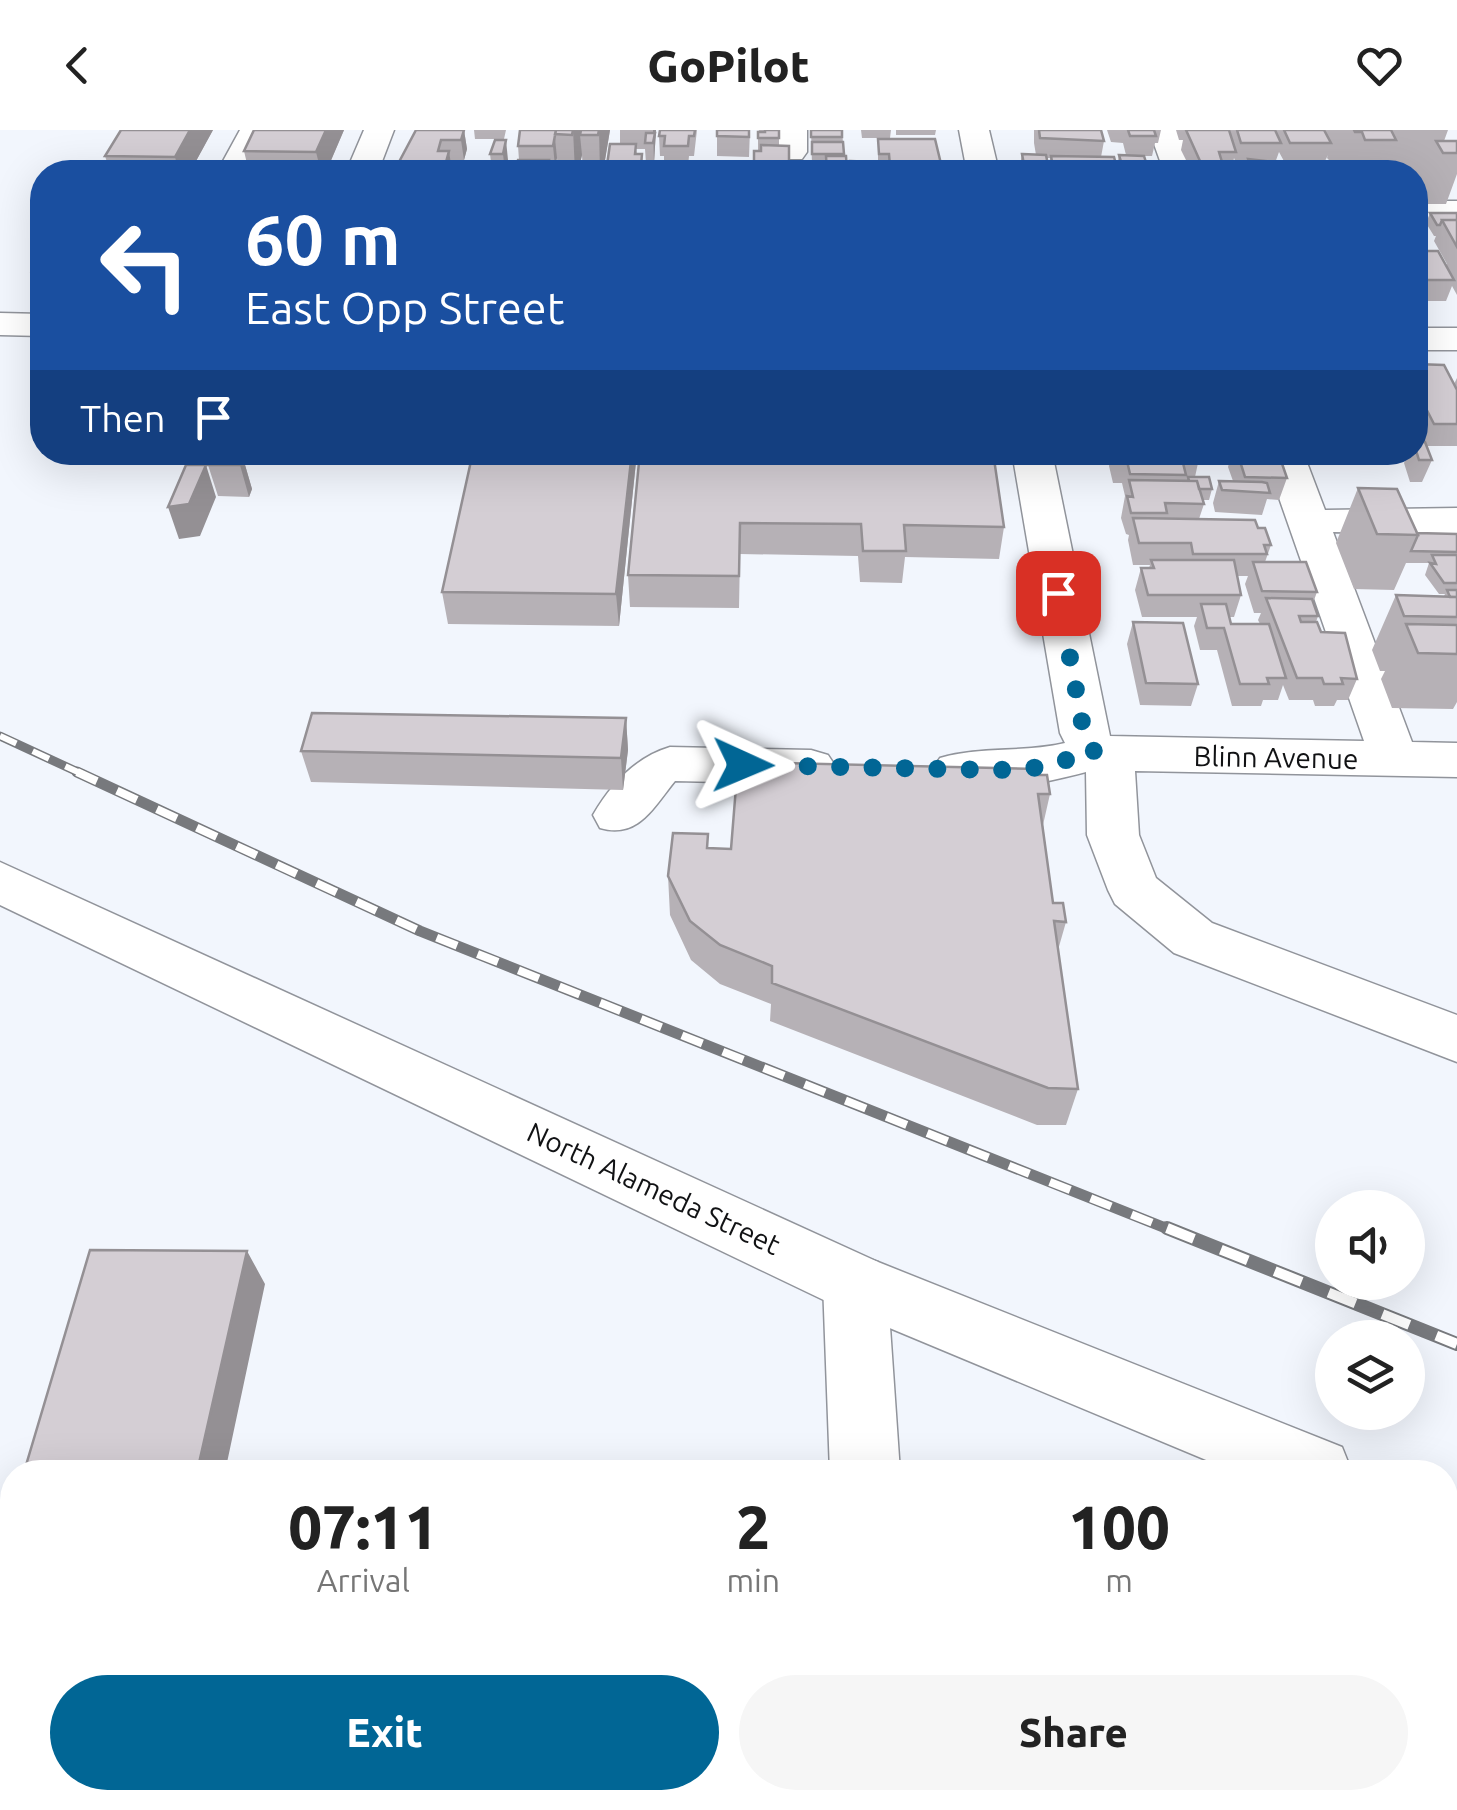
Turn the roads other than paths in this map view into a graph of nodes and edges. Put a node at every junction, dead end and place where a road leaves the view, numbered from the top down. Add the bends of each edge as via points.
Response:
1 (255, 130) edge
2 (379, 130) edge
3 (974, 130) edge
4 (1164, 130) edge
5 (239, 160) edge
6 (367, 160) edge
7 (980, 160) edge
8 (1175, 160) edge
9 (1428, 211) edge
10 (1457, 212) edge
11 (0, 324) edge
12 (30, 325) edge
13 (1428, 339) edge
14 (1457, 340) edge
15 (1034, 465) edge
16 (1288, 465) edge
17 (1308, 519) junction
18 (1457, 521) edge
19 (1102, 754) junction
20 (1394, 758) junction
21 (1457, 760) edge
22 (618, 815) dead end
23 (0, 882) edge
24 (1457, 1039) edge
25 (855, 1282) junction
26 (864, 1460) edge
27 (1288, 1460) edge

1 - 5 street
2 - 6 street
3 - 7 street
4 - 8 street
9 - 10 street
11 - 12 street
13 - 14 street
15 - 19 street via 1084,733
16 - 17 street
17 - 18 street
17 - 20 street
19 - 20 street, Blinn Avenue
19 - 22 street, Blinn Avenue via 1033,768 670,764
19 - 24 street via 1114,834 1134,890 1178,926 1193,938
20 - 21 street, Blinn Avenue
23 - 25 street, North Alameda Street
25 - 26 street
25 - 27 street, North Alameda Street

